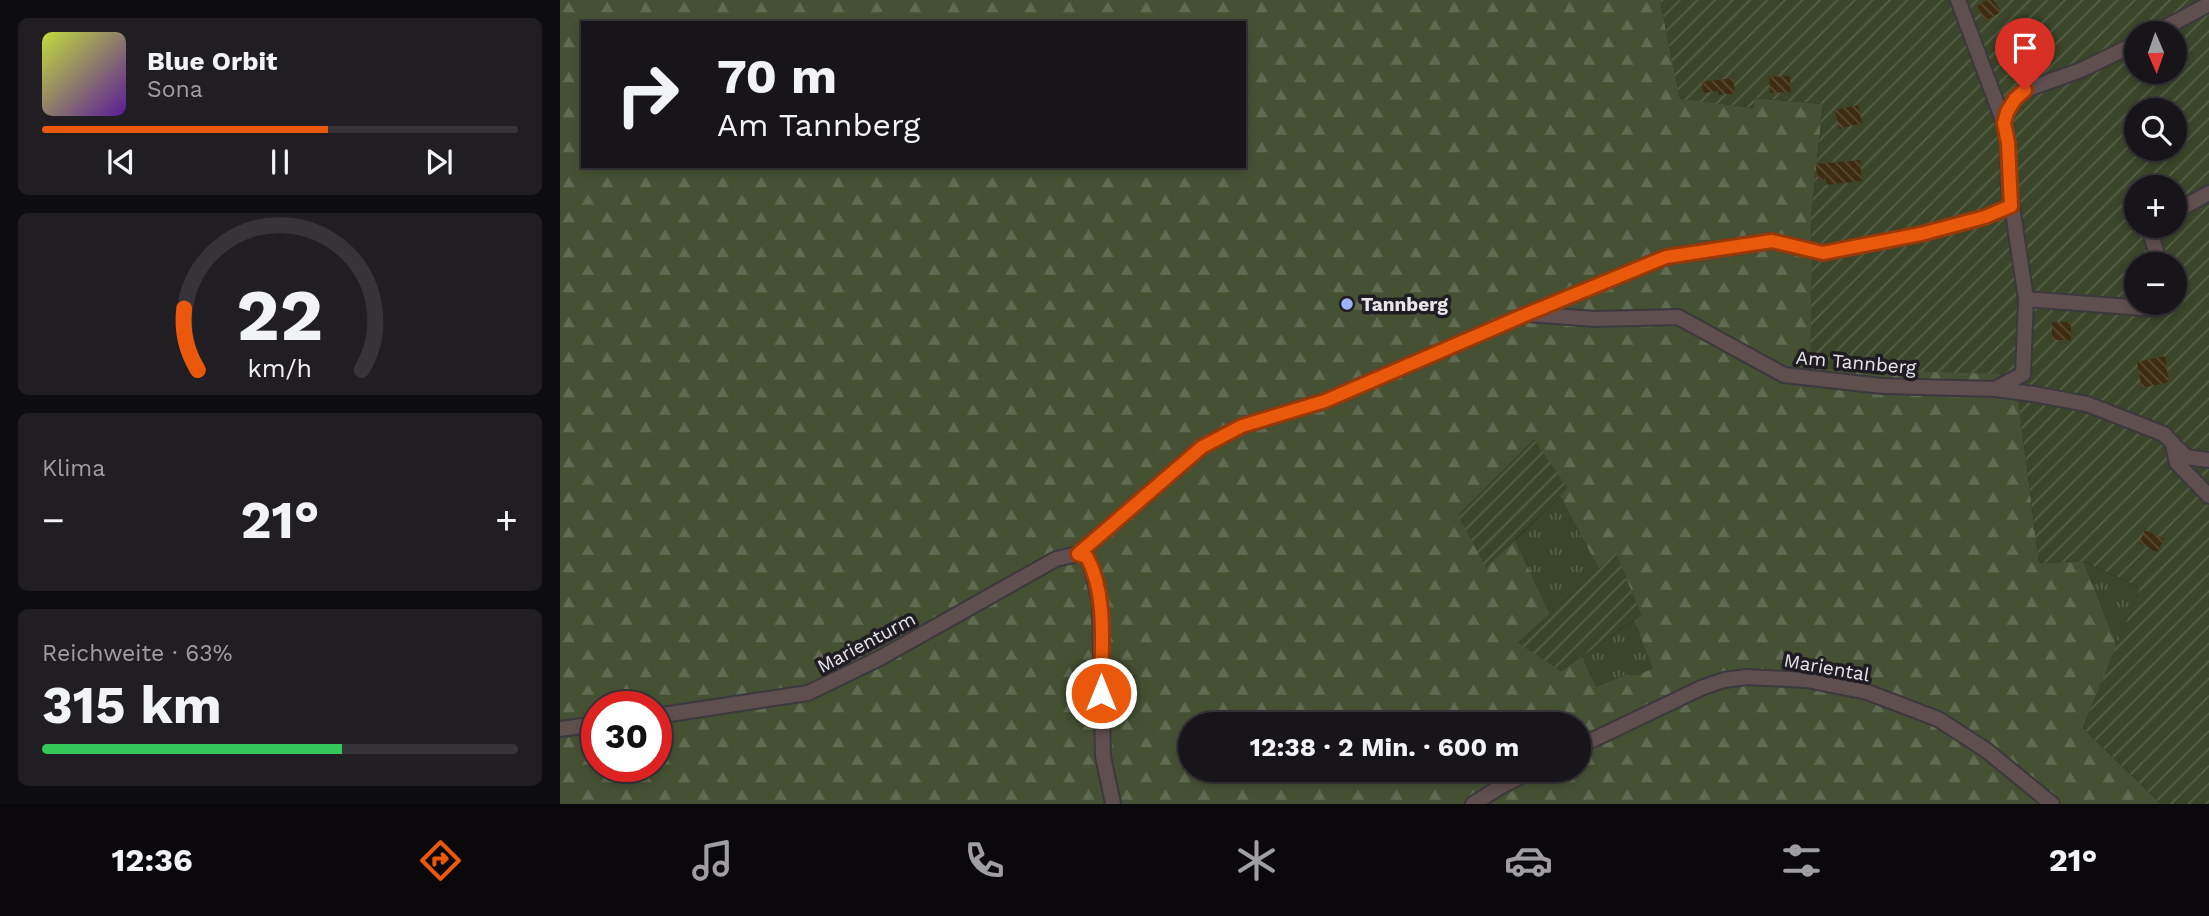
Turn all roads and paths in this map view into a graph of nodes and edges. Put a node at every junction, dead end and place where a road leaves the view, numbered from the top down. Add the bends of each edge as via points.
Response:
1 (1958, 0) edge
2 (2209, 4) edge
3 (2177, 21) edge
4 (2124, 49) edge
5 (2004, 123) junction
6 (2209, 193) edge
7 (2187, 205) edge
8 (2011, 206) junction
9 (2026, 299) junction
10 (2124, 306) edge
11 (1527, 314) junction
12 (1995, 390) junction
13 (2174, 444) junction
14 (2208, 461) edge
15 (2209, 496) edge
16 (1078, 554) junction
17 (672, 714) edge
18 (581, 726) edge
19 (560, 729) edge
20 (1591, 741) edge
21 (1510, 782) edge
22 (1113, 804) edge
23 (1473, 804) edge
24 (2052, 804) edge

1 - 5 street
2 - 3 street
4 - 5 street via 2025,90 2015,99
5 - 8 street
6 - 7 street
8 - 9 street
8 - 11 street via 1921,234 1823,253 1772,241 1666,257
9 - 10 street
9 - 12 street via 2023,374
11 - 12 street, Am Tannberg via 1595,319 1678,317 1783,375 1882,386
11 - 16 street, Am Tannberg via 1325,401 1242,426 1202,447
12 - 13 street, Am Tannberg via 2087,404 2164,434
13 - 14 street, Am Tannberg via 2186,457
13 - 15 street via 2177,463
16 - 17 street, Marienturm via 1055,559 880,659 808,693
16 - 22 street via 1087,557 1091,565 1100,603 1104,756
18 - 19 street
20 - 24 street, Mariental via 1724,680 1807,680 1867,692 1938,719 1986,750
21 - 23 street

